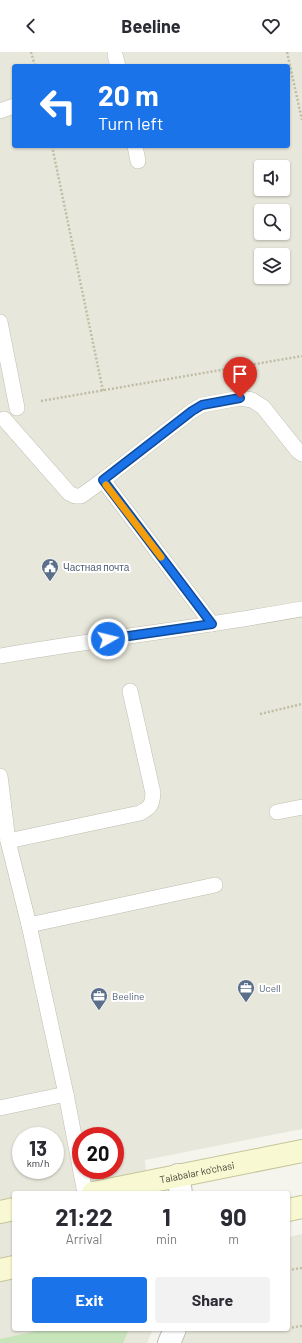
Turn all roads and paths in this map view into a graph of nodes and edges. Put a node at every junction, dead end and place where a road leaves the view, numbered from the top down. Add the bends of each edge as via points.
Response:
1 (32, 52) edge
2 (287, 52) edge
3 (35, 64) edge
4 (301, 106) edge
5 (12, 107) edge
6 (0, 111) edge
7 (302, 120) edge
8 (52, 148) edge
9 (135, 148) edge
10 (138, 161) dead end
11 (0, 322) edge
12 (302, 356) edge
13 (103, 391) junction
14 (21, 406) junction
15 (2, 421) edge
16 (302, 454) edge
17 (103, 480) junction
18 (302, 609) edge
19 (212, 624) junction
20 (0, 656) edge
21 (130, 691) dead end
22 (302, 704) edge
23 (260, 714) dead end
24 (0, 776) edge
25 (302, 807) edge
26 (277, 812) dead end
27 (8, 841) junction
28 (215, 886) dead end
29 (29, 925) junction
30 (66, 1094) junction
31 (0, 1108) edge
32 (302, 1150) edge
33 (180, 1184) edge
34 (85, 1191) edge
35 (112, 1191) edge
36 (302, 1207) edge
37 (12, 1209) edge
38 (290, 1210) edge
39 (0, 1212) edge
40 (12, 1267) edge
41 (302, 1268) edge
42 (0, 1270) edge
43 (290, 1270) edge
44 (302, 1326) edge
45 (290, 1328) edge
46 (175, 1331) edge
47 (169, 1343) edge

1 - 3 path
2 - 4 path
4 - 7 path
5 - 6 lane
8 - 13 path
9 - 10 lane
11 - 14 lane
12 - 13 path
13 - 14 path
14 - 15 lane
15 - 17 lane via 75,496 81,496
16 - 17 lane via 263,408 252,400 240,398 202,405
17 - 19 lane
18 - 19 lane
19 - 20 lane
21 - 27 lane via 153,792 152,803 140,813
22 - 23 path
24 - 27 lane
25 - 26 lane
27 - 29 lane
28 - 29 lane
29 - 30 lane
30 - 31 lane
30 - 34 lane
32 - 33 main road, Talabalar ko'chasi
33 - 35 main road, Talabalar ko'chasi
36 - 38 main road
37 - 39 main road
40 - 42 main road
41 - 43 path
44 - 45 path
46 - 47 street

